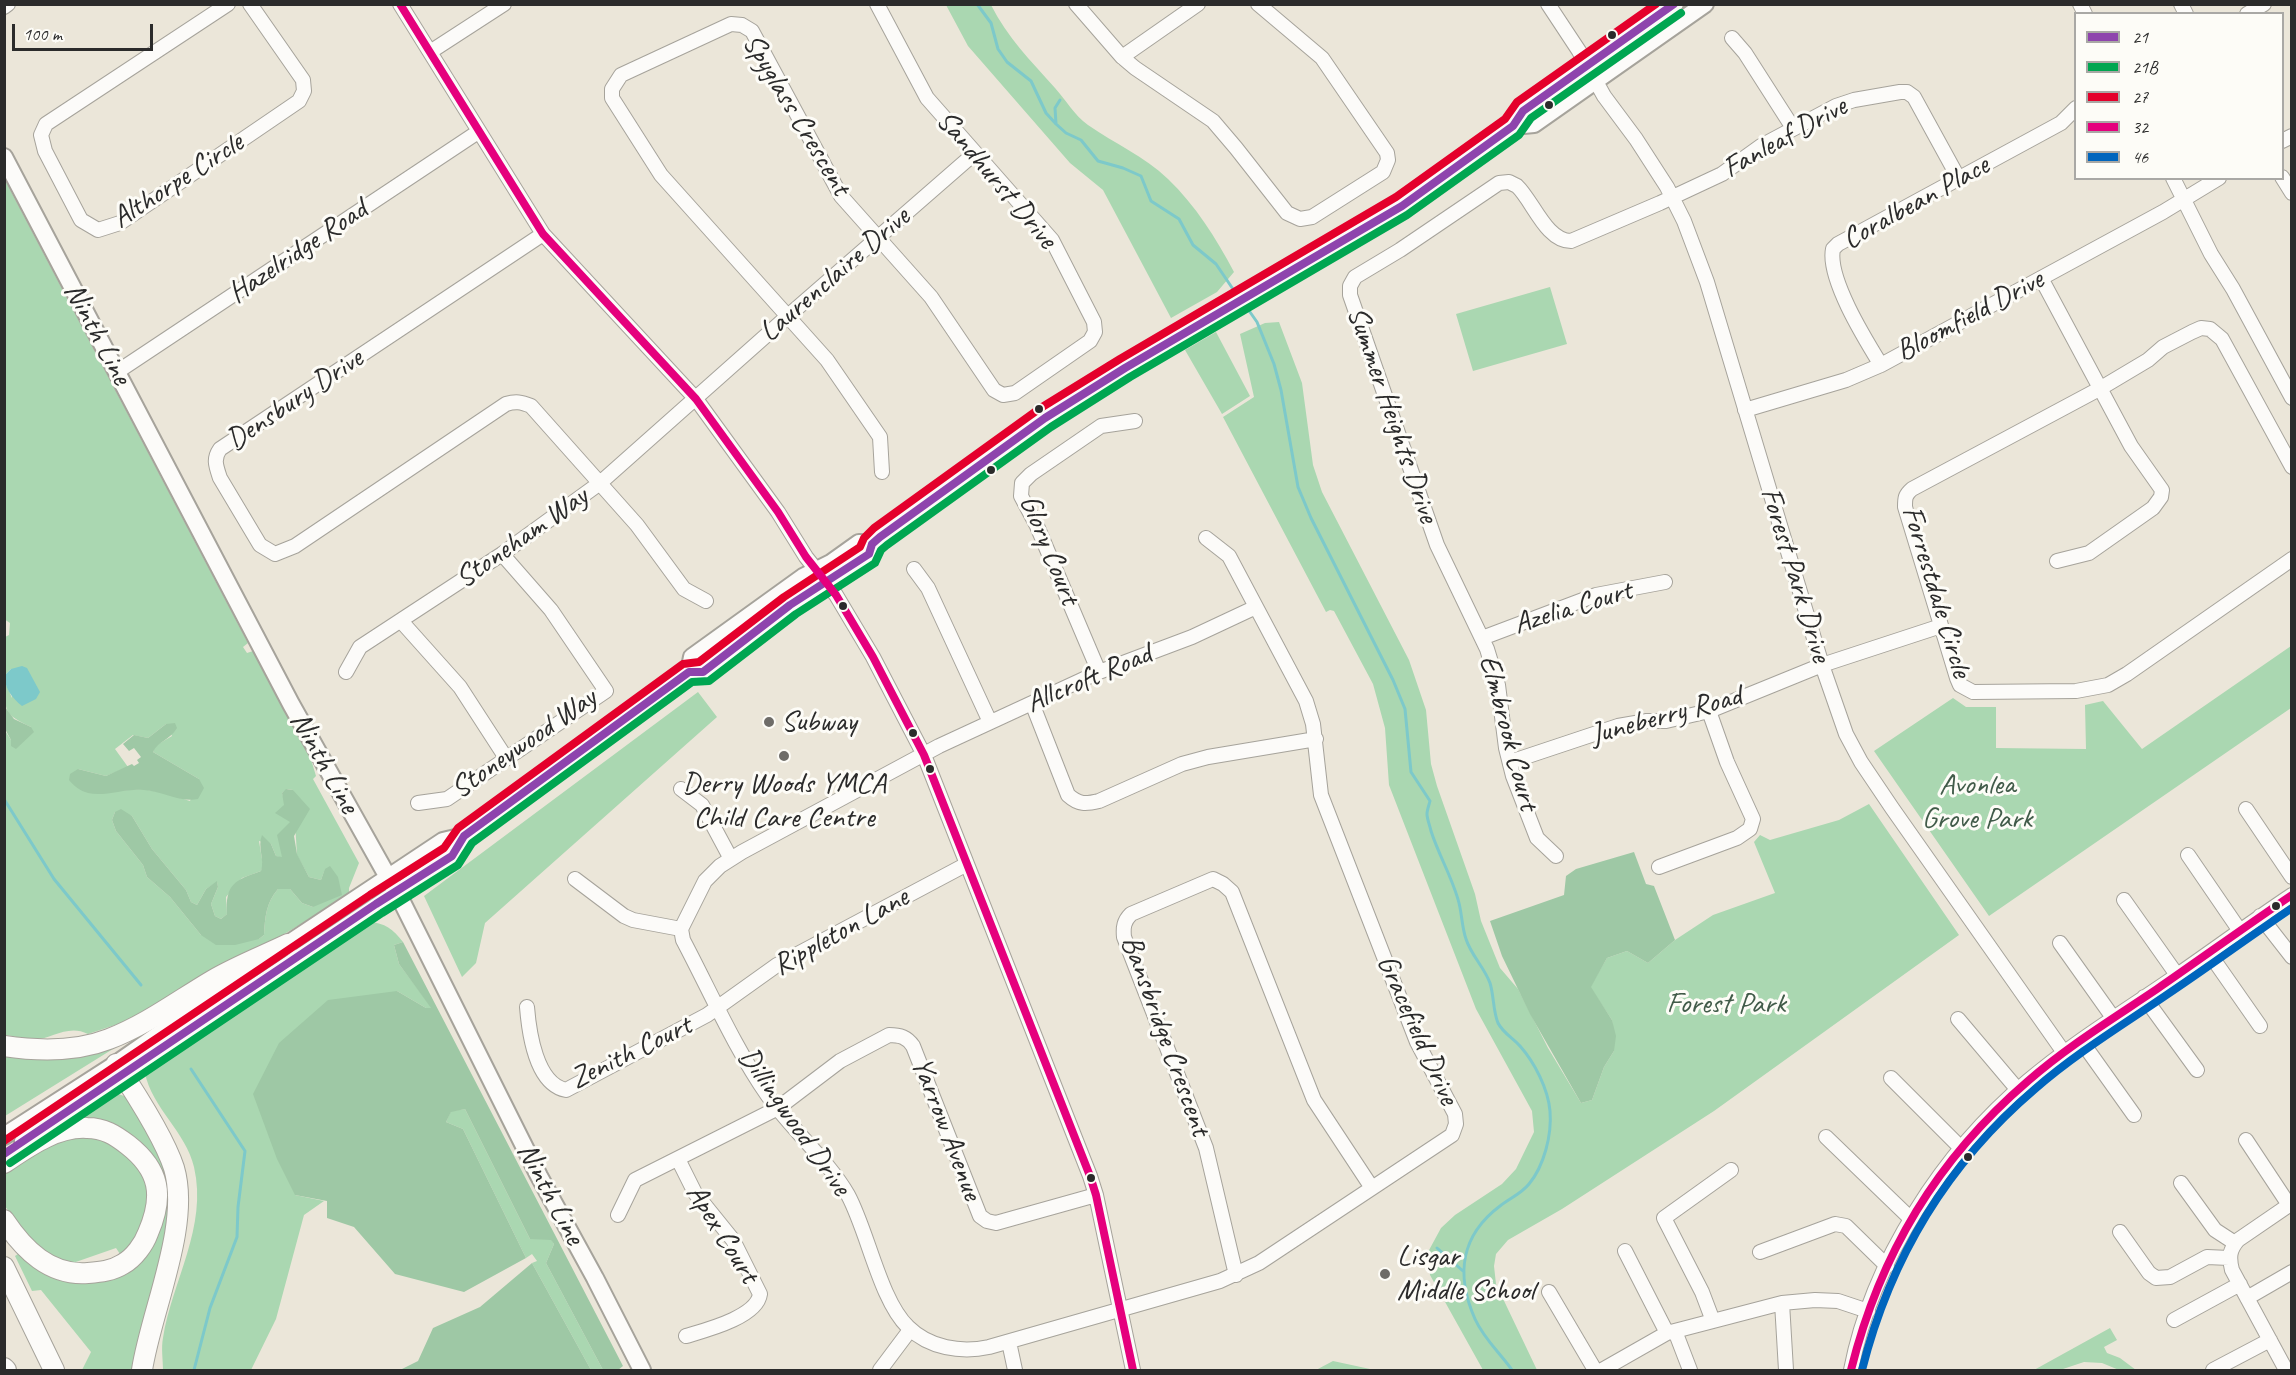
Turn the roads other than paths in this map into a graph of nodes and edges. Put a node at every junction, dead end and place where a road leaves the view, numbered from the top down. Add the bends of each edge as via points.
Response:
1 (228, 4) edge
2 (250, 4) edge
3 (400, 4) edge
4 (504, 4) edge
5 (877, 4) edge
6 (1076, 4) edge
7 (1198, 4) edge
8 (1258, 4) edge
9 (1548, 4) edge
10 (1675, 4) edge
11 (1705, 4) edge
12 (2264, 4) edge
13 (2250, 12) edge
14 (1732, 38) dead end
15 (430, 52) junction
16 (1122, 57) junction
17 (1592, 73) junction
18 (2074, 110) edge
19 (1793, 128) junction
20 (478, 132) junction
21 (975, 153) junction
22 (4, 157) edge
23 (2284, 179) edge
24 (1959, 180) junction
25 (2175, 180) edge
26 (2216, 180) edge
27 (2292, 193) edge
28 (1673, 198) junction
29 (2184, 199) junction
30 (543, 234) junction
31 (879, 236) junction
32 (2041, 278) junction
33 (788, 316) junction
34 (1881, 365) junction
35 (117, 372) junction
36 (2100, 387) junction
37 (2292, 398) edge
38 (696, 399) junction
39 (1745, 410) junction
40 (1135, 421) dead end
41 (2292, 467) edge
42 (882, 472) dead end
43 (600, 483) junction
44 (1206, 538) dead end
45 (502, 554) junction
46 (2292, 559) edge
47 (2057, 561) dead end
48 (914, 569) dead end
49 (822, 577) junction
50 (1665, 582) dead end
51 (706, 601) dead end
52 (1256, 607) junction
53 (401, 621) junction
54 (1941, 626) junction
55 (1482, 638) junction
56 (1822, 665) junction
57 (346, 672) dead end
58 (1099, 672) junction
59 (1032, 703) junction
60 (1709, 711) junction
61 (990, 722) junction
62 (1316, 739) junction
63 (924, 754) junction
64 (506, 758) junction
65 (1510, 762) junction
66 (681, 789) dead end
67 (418, 803) dead end
68 (2246, 809) dead end
69 (2188, 855) dead end
70 (1556, 856) dead end
71 (731, 859) junction
72 (968, 864) junction
73 (1659, 867) dead end
74 (2292, 877) edge
75 (575, 879) dead end
76 (393, 884) junction
77 (2292, 894) edge
78 (2124, 900) dead end
79 (2260, 916) junction
80 (681, 929) junction
81 (2240, 931) junction
82 (2060, 943) dead end
83 (288, 944) junction
84 (2209, 953) junction
85 (2292, 957) edge
86 (2176, 975) junction
87 (2144, 997) junction
88 (527, 1007) dead end
89 (718, 1007) junction
90 (1958, 1019) dead end
91 (2114, 1019) junction
92 (2260, 1026) dead end
93 (2082, 1042) junction
94 (4, 1046) edge
95 (2065, 1054) junction
96 (119, 1069) junction
97 (2197, 1070) dead end
98 (1891, 1078) dead end
99 (2018, 1090) junction
100 (778, 1108) junction
101 (2134, 1115) dead end
102 (4, 1136) edge
103 (1826, 1137) dead end
104 (2246, 1140) dead end
105 (1961, 1148) junction
106 (4, 1154) edge
107 (678, 1159) junction
108 (4, 1163) edge
109 (1731, 1170) dead end
110 (2181, 1183) dead end
111 (1372, 1188) junction
112 (1096, 1195) junction
113 (2290, 1204) edge
114 (618, 1215) dead end
115 (1911, 1219) junction
116 (4, 1220) edge
117 (2120, 1232) dead end
118 (2235, 1243) junction
119 (1625, 1251) dead end
120 (1760, 1252) dead end
121 (2229, 1258) junction
122 (1887, 1266) junction
123 (4, 1267) edge
124 (2292, 1272) edge
125 (1236, 1275) junction
126 (2240, 1284) junction
127 (1549, 1292) dead end
128 (2247, 1298) junction
129 (1782, 1303) junction
130 (1120, 1309) junction
131 (1868, 1311) junction
132 (2174, 1320) dead end
133 (1713, 1321) junction
134 (910, 1330) junction
135 (1671, 1332) junction
136 (686, 1336) dead end
137 (2270, 1340) junction
138 (1009, 1342) junction
139 (2286, 1362) edge
140 (54, 1371) edge
141 (142, 1371) edge
142 (642, 1371) edge
143 (880, 1371) edge
144 (1015, 1371) edge
145 (1133, 1371) edge
146 (1595, 1371) edge
147 (1602, 1371) edge
148 (1690, 1371) edge
149 (1786, 1371) edge
150 (1851, 1371) edge
151 (2213, 1371) edge

1 - 2 street, Althorpe Circle via 46,124 41,135 45,151 81,220 91,227 98,230 120,223 299,101 304,91 303,80
3 - 15 street
4 - 15 street
5 - 21 street, Sandhurst Drive via 927,98
6 - 16 street
7 - 16 street
8 - 16 street via 1322,58 1388,153 1383,172 1312,217 1299,219 1287,213 1213,122
9 - 17 street, Forest Park Drive
10 - 17 main road
11 - 17 main road
12 - 13 street
14 - 19 street
15 - 20 street
17 - 28 street, Forest Park Drive
17 - 49 main road via 1534,124 1513,126 1402,206 1045,418 872,544 869,554
18 - 24 street, Coralbean Place via 2061,123
19 - 24 street, Fanleaf Drive via 1854,100 1907,92 1914,97
19 - 28 street, Fanleaf Drive via 1722,174
20 - 30 street
20 - 35 street, Hazelridge Road
21 - 31 street, Laurenclaire Drive
21 - 31 street, Sandhurst Drive via 1052,240 1094,322 1095,332 1090,340 1015,393 1003,395 994,390 931,297
22 - 35 main road, Ninth Line
23 - 27 street
24 - 34 street, Coralbean Place via 1833,249 1832,263 1839,287
25 - 29 street
26 - 29 street, Bloomfield Drive
28 - 39 street, Forest Park Drive via 1707,282
28 - 55 street, Summer Heights Drive via 1566,241 1551,233 1517,186 1499,183 1352,281 1350,296 1437,544
29 - 32 street, Bloomfield Drive
29 - 37 street
30 - 38 street
30 - 43 street, Densbury Drive via 220,448 215,466 260,545 275,554 295,546 515,401 531,406
31 - 33 street, Laurenclaire Drive
31 - 33 street, Spyglass Crescent via 841,196 748,28 731,24 621,75 612,89 612,98 651,161
32 - 34 street, Bloomfield Drive
32 - 36 street
33 - 38 street, Laurenclaire Drive
33 - 42 street via 827,360 880,438
34 - 39 street, Bloomfield Drive via 1846,380
35 - 76 main road, Ninth Line via 291,704
36 - 41 street, Forrestdale Circle via 2163,347 2201,328 2210,330 2222,339
36 - 47 street via 2131,446 2162,490 2161,497 2153,508 2089,553
36 - 54 street, Forrestdale Circle via 1906,494 1905,507
38 - 43 street, Stoneham Way
38 - 49 street
39 - 56 street, Forest Park Drive
40 - 58 street, Glory Court via 1101,426 1030,474 1020,490
43 - 45 street, Stoneham Way
43 - 51 street via 638,525 684,589
44 - 52 street, Gracefield Drive via 1229,556
45 - 53 street, Stoneham Way
45 - 64 street, Stoneywood Way via 551,610 606,691
46 - 54 street, Forrestdale Circle via 2127,674 2093,689 1982,693 1967,690 1957,678
48 - 61 street via 928,588
49 - 63 street via 873,657
49 - 76 main road via 703,672 689,672 464,836 443,841
50 - 55 street, Azelia Court via 1596,595
52 - 58 street, Allcroft Road via 1185,640
52 - 62 street, Gracefield Drive via 1306,701
53 - 57 street, Stoneham Way via 360,647
53 - 64 street via 460,687
54 - 56 street, Juneberry Road
55 - 65 street, Elmbrook Court via 1498,685
56 - 60 street, Juneberry Road
56 - 95 street, Forest Park Drive via 1840,720 1861,762
58 - 59 street, Allcroft Road
59 - 61 street, Allcroft Road
59 - 62 street via 1068,795 1086,804 1182,764
60 - 65 street, Juneberry Road via 1618,726
60 - 73 street via 1751,812 1752,825 1737,838
61 - 63 street, Allcroft Road
62 - 111 street, Gracefield Drive via 1321,795 1417,1042 1456,1120 1452,1135
63 - 71 street
63 - 72 street
64 - 67 street, Stoneywood Way via 447,800
65 - 70 street, Elmbrook Court via 1537,838
66 - 71 street via 702,805
68 - 74 street
69 - 81 street
71 - 80 street via 705,881
72 - 89 street, Rippleton Lane via 785,960
72 - 112 street
75 - 80 street via 624,916
76 - 83 main road
76 - 96 main road
76 - 142 main road, Ninth Line
77 - 79 street
78 - 86 street
79 - 81 street
79 - 85 street
80 - 89 street, Dillingwood Drive
81 - 84 street
82 - 91 street
83 - 94 highway via 215,979 108,1040 66,1049
83 - 96 main road
84 - 86 street
84 - 92 street
86 - 87 street
87 - 91 street
87 - 97 street
88 - 89 street, Zenith Court via 530,1039 547,1078 552,1085 566,1090
89 - 100 street, Dillingwood Drive
90 - 99 street
91 - 93 street
93 - 95 street
93 - 101 street
95 - 99 street
96 - 102 main road
96 - 106 main road
96 - 141 highway via 164,1146 177,1187 174,1235
98 - 105 street
99 - 105 street
100 - 107 street
100 - 112 street, Yarrow Avenue via 840,1061 890,1035 898,1035 913,1046 980,1216 996,1223
100 - 134 street, Dillingwood Drive via 847,1193 894,1307
103 - 115 street
104 - 113 street
105 - 115 street
107 - 114 street via 635,1180
107 - 136 street, Apex Court via 695,1193 733,1240 760,1294 754,1307 717,1327
108 - 116 highway via 60,1132 86,1127 111,1132 135,1151 151,1169 158,1192 156,1215 144,1242 124,1264 104,1272 78,1274 56,1269 37,1259
109 - 133 street via 1664,1218
110 - 118 street via 2216,1230
111 - 125 street, Gracefield Drive
111 - 125 street, Bansbridge Crescent via 1314,1100 1232,892 1213,879 1131,914 1123,927 1124,937 1206,1148
112 - 130 street
113 - 118 street
115 - 122 street
117 - 121 street via 2156,1278 2170,1277 2207,1257
118 - 121 street
119 - 135 street
120 - 122 street via 1841,1224
121 - 126 street
122 - 131 street
123 - 140 highway
124 - 128 street
125 - 130 street, Gracefield Drive
126 - 128 street
126 - 132 street
127 - 146 street
128 - 137 street
129 - 131 street via 1825,1299
129 - 133 street
129 - 149 street
130 - 138 street, Dillingwood Drive
130 - 145 street
131 - 150 street
133 - 135 street
134 - 138 street, Dillingwood Drive via 928,1341 960,1350
134 - 143 street
135 - 147 street
135 - 148 street
137 - 139 street
137 - 151 street
138 - 144 street

